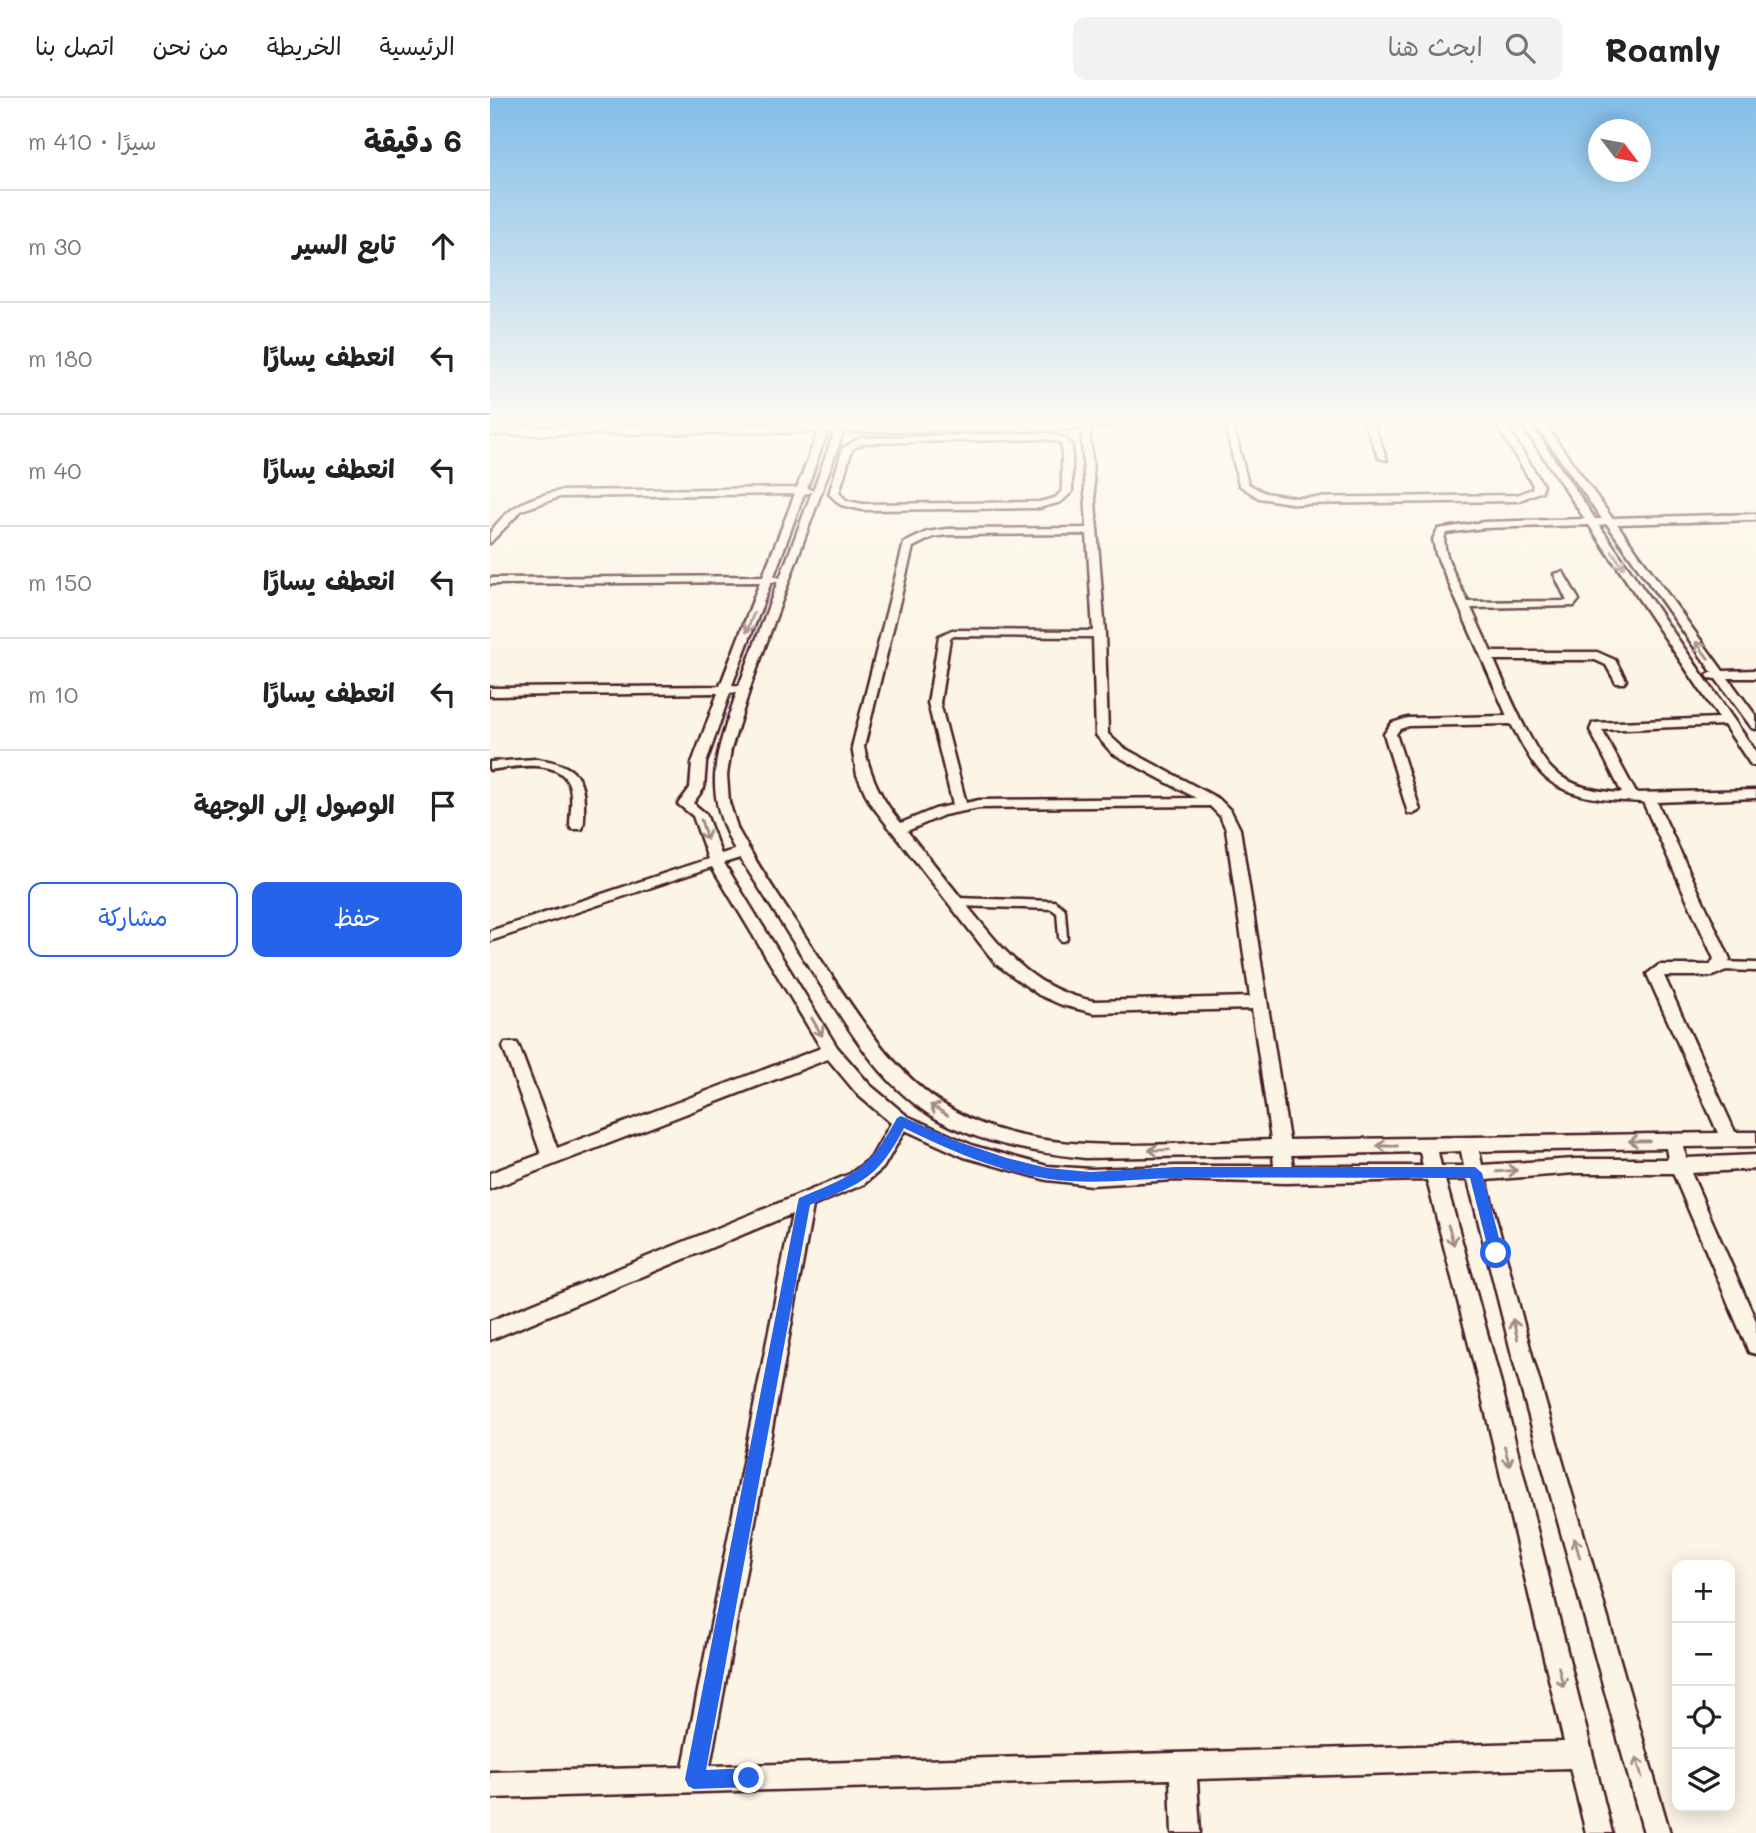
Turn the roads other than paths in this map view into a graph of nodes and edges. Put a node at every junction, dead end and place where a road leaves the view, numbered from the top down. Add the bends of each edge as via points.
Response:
1 (525, 503) edge
2 (795, 503) edge
3 (813, 503) edge
4 (846, 503) edge
5 (1047, 503) edge
6 (1089, 503) edge
7 (1579, 503) edge
8 (1594, 503) edge
9 (1756, 517) edge
10 (1606, 520) junction
11 (1591, 521) junction
12 (1091, 531) junction
13 (490, 540) edge
14 (1559, 574) dead end
15 (785, 579) junction
16 (766, 580) junction
17 (490, 581) edge
18 (1465, 605) junction
19 (1100, 634) junction
20 (1488, 656) junction
21 (1756, 674) edge
22 (1698, 675) junction
23 (1721, 675) junction
24 (1620, 680) dead end
25 (744, 688) junction
26 (725, 689) junction
27 (494, 692) edge
28 (490, 705) edge
29 (1515, 720) junction
30 (1728, 721) junction
31 (1756, 725) edge
32 (1756, 762) edge
33 (490, 766) edge
34 (1756, 794) edge
35 (1632, 798) junction
36 (1648, 798) junction
37 (1214, 802) junction
38 (960, 807) junction
39 (1413, 810) dead end
40 (577, 826) dead end
41 (898, 829) junction
42 (743, 852) junction
43 (716, 861) junction
44 (956, 902) junction
45 (490, 936) edge
46 (1063, 937) dead end
47 (1720, 966) junction
48 (1756, 967) edge
49 (1258, 1003) junction
50 (511, 1046) dead end
51 (831, 1051) junction
52 (901, 1121) junction
53 (1756, 1139) edge
54 (1730, 1140) junction
55 (1673, 1141) junction
56 (1468, 1145) junction
57 (1427, 1146) junction
58 (1280, 1147) junction
59 (551, 1157) junction
60 (1756, 1161) edge
61 (1679, 1166) junction
62 (1433, 1172) junction
63 (1475, 1173) junction
64 (1285, 1175) junction
65 (490, 1181) edge
66 (804, 1202) junction
67 (490, 1331) edge
68 (1756, 1345) edge
69 (1580, 1755) junction
70 (1183, 1766) junction
71 (694, 1779) junction
72 (490, 1785) edge
73 (1186, 1833) edge
74 (1599, 1833) edge
75 (1657, 1833) edge

1 - 13 street via 512,510
2 - 16 street
3 - 15 street
4 - 5 street via 871,507
6 - 12 street
7 - 11 street
8 - 10 street
9 - 10 street
10 - 11 street
23 -> 10 street
11 - 18 street via 1442,531 1438,545
11 -> 22 street
12 - 19 street
12 - 41 street via 947,532 908,545 858,747 875,800
14 - 18 street via 1573,600 1567,605
15 - 16 street
15 - 25 street
16 - 17 street
16 -> 26 street
18 - 20 street
19 - 37 street via 1102,735 1117,750
19 - 38 street via 945,636 934,703
20 - 24 street via 1597,656 1611,663
20 - 29 street
21 - 23 street
22 - 23 street
22 - 30 street
23 - 31 street
25 - 26 street
25 - 42 street via 720,775 722,802
26 - 27 street
26 -> 43 street via 699,762 697,788 685,804 699,814
27 - 28 street
29 - 35 street via 1552,776 1585,793
29 - 39 street via 1396,726 1390,734
30 - 32 street
30 - 35 street via 1597,726
33 - 40 street via 540,764 568,774 576,789
34 - 36 street
35 - 36 street
36 - 47 street via 1722,960
37 - 38 street
37 - 49 street via 1233,829
38 - 41 street
41 - 44 street
42 - 43 street
58 -> 42 street via 1085,1152 1018,1143 943,1114 913,1094 879,1061
43 - 45 street
43 -> 51 street
44 - 46 lane via 1054,905 1061,912
44 - 49 street via 1023,980 1074,1004
47 - 48 lane
47 - 54 street via 1655,974
49 - 58 street
50 - 59 street
51 - 52 street via 864,1090
51 - 59 street
52 - 64 street via 970,1152 1047,1173 1091,1177
52 - 66 street via 886,1151 869,1171
53 - 54 street
54 - 55 street
55 -> 56 street
55 - 61 street
56 - 57 street
56 - 63 street
57 -> 58 street
57 - 62 street
58 - 64 street
59 - 65 street
60 - 61 street
63 -> 61 street
61 - 68 street
62 - 63 street
62 - 64 street
62 -> 69 street
75 -> 63 street
66 - 67 street
66 - 71 street
69 - 70 street
69 - 74 street
70 - 71 street
70 - 73 street
71 - 72 street

